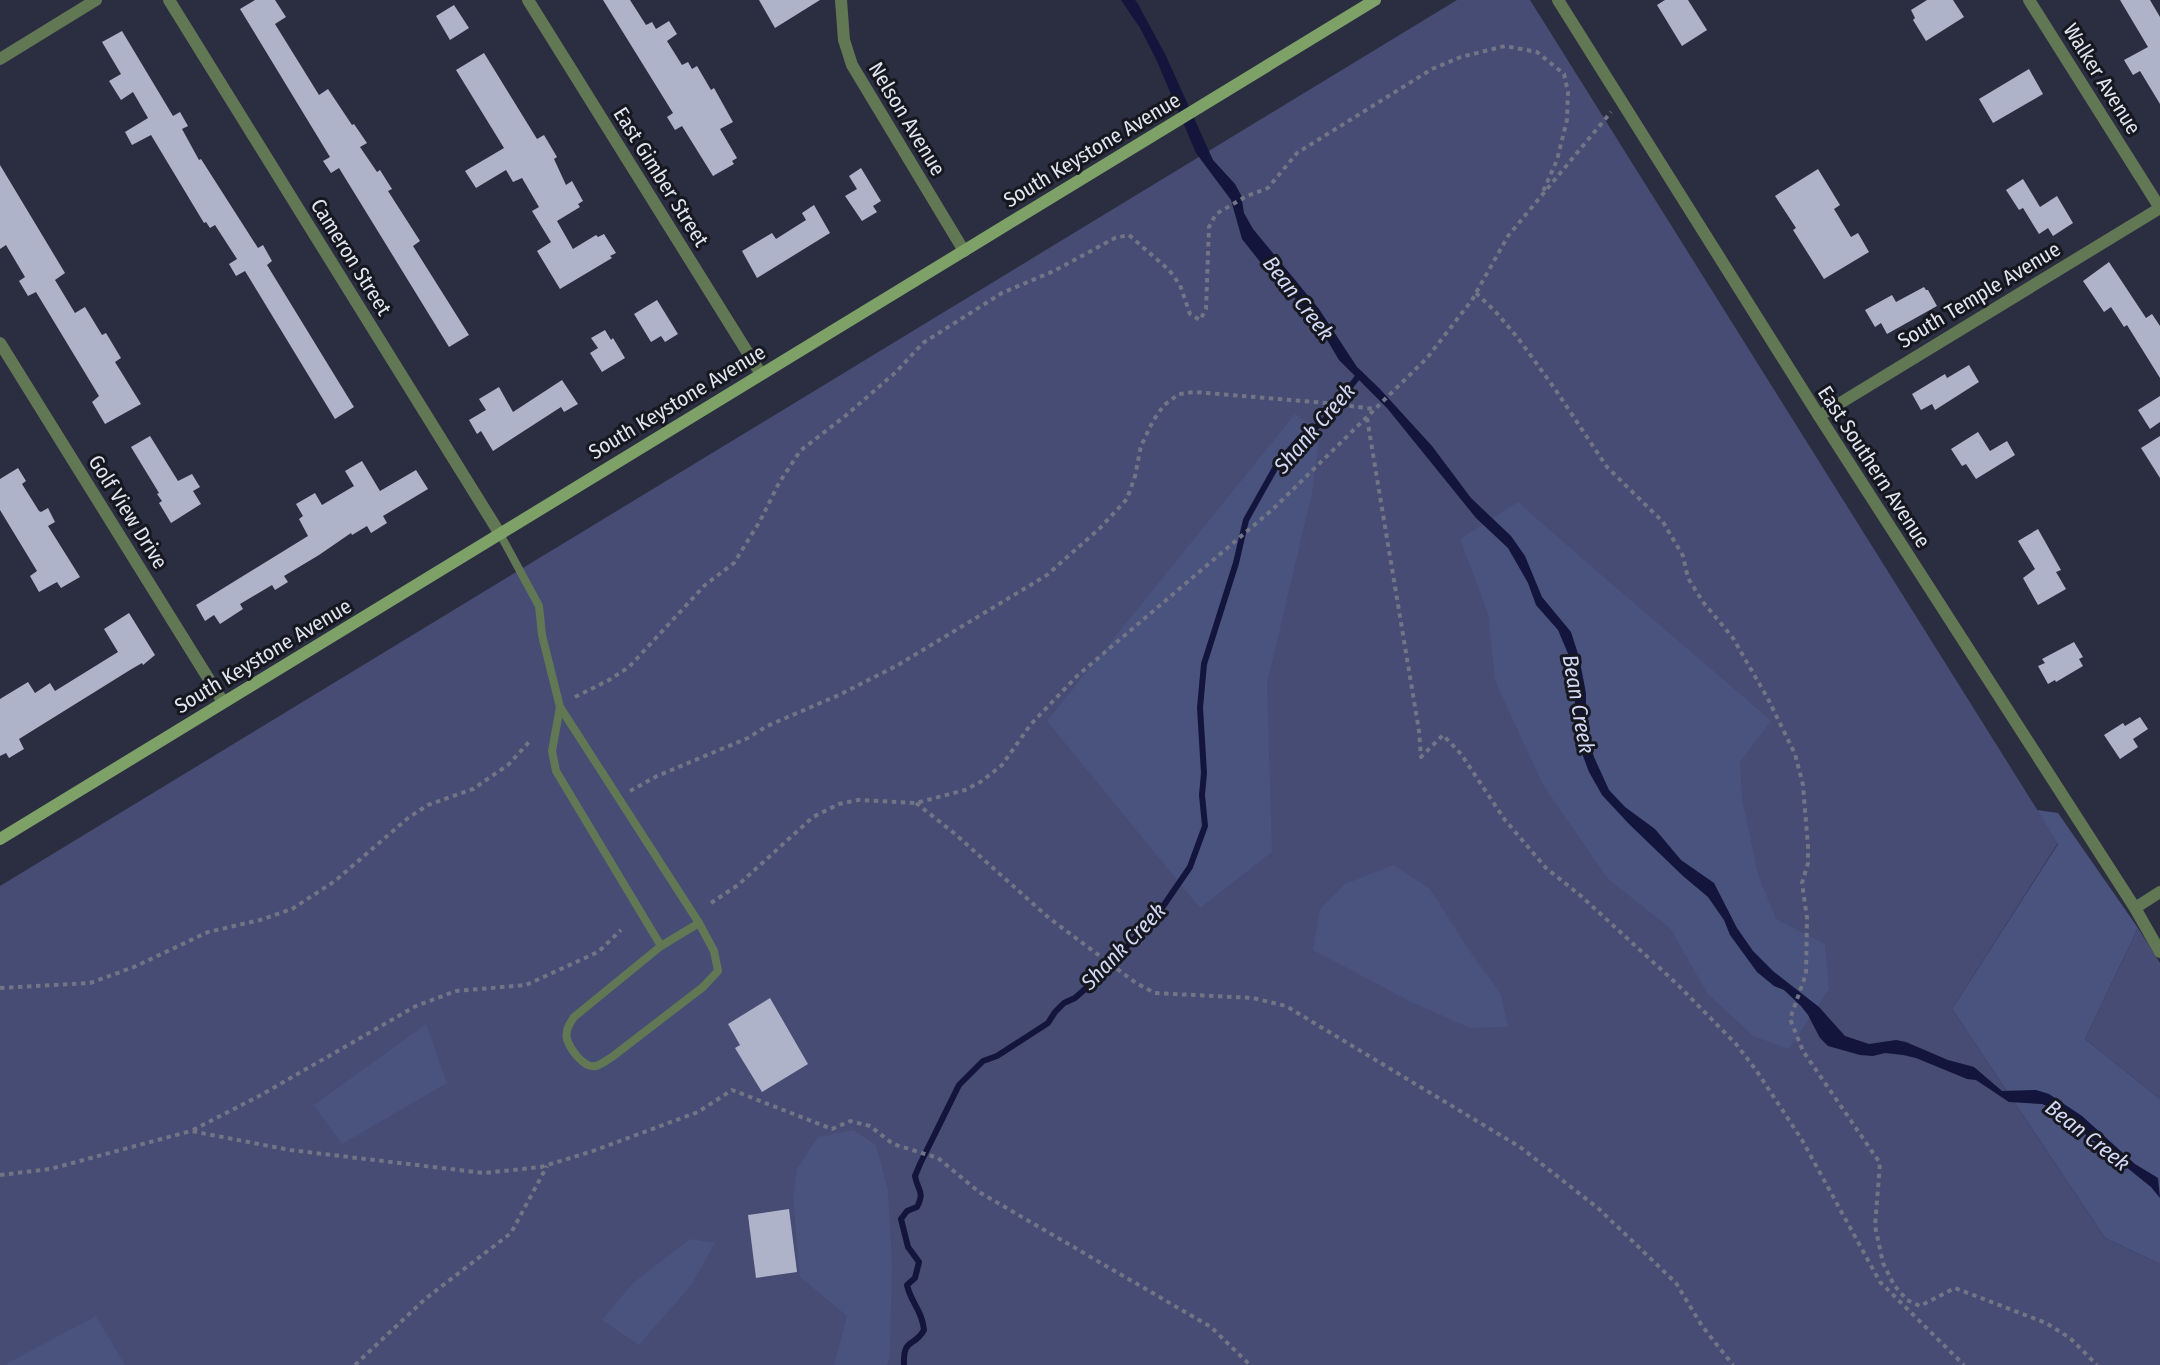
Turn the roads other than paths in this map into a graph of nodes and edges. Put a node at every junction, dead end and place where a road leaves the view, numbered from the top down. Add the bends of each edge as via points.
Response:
1 (96, 0) edge
2 (169, 0) edge
3 (528, 0) edge
4 (841, 0) edge
5 (1376, 0) edge
6 (1558, 0) edge
7 (2029, 0) edge
8 (0, 59) edge
9 (2160, 208) edge
10 (964, 251) junction
11 (0, 343) edge
12 (761, 374) junction
13 (1819, 417) junction
14 (500, 534) junction
15 (223, 702) junction
16 (560, 707) junction
17 (0, 839) edge
18 (2160, 892) edge
19 (2135, 908) junction
20 (699, 923) junction
21 (661, 946) junction
22 (2160, 952) edge

1 - 8 street
2 - 14 street, Cameron Street
3 - 12 street, East Gimber Street
4 - 10 street, Nelson Avenue via 844,40 852,65
5 - 10 main road, South Keystone Avenue
6 - 13 street, East Southern Avenue
7 - 9 street, Walker Avenue
9 - 13 street, South Temple Avenue
10 - 12 main road, South Keystone Avenue
11 - 15 street, Golf View Drive
12 - 14 main road, South Keystone Avenue
13 - 19 street, East Southern Avenue
14 - 15 main road, South Keystone Avenue
14 - 16 lane via 539,606
15 - 17 main road, South Keystone Avenue
16 - 20 lane
16 - 21 lane via 552,751 556,771
18 - 19 street
19 - 22 street, East Southern Avenue
20 - 21 lane
20 - 21 lane via 714,951 718,971 612,1057 597,1066 588,1066 567,1038 568,1026

